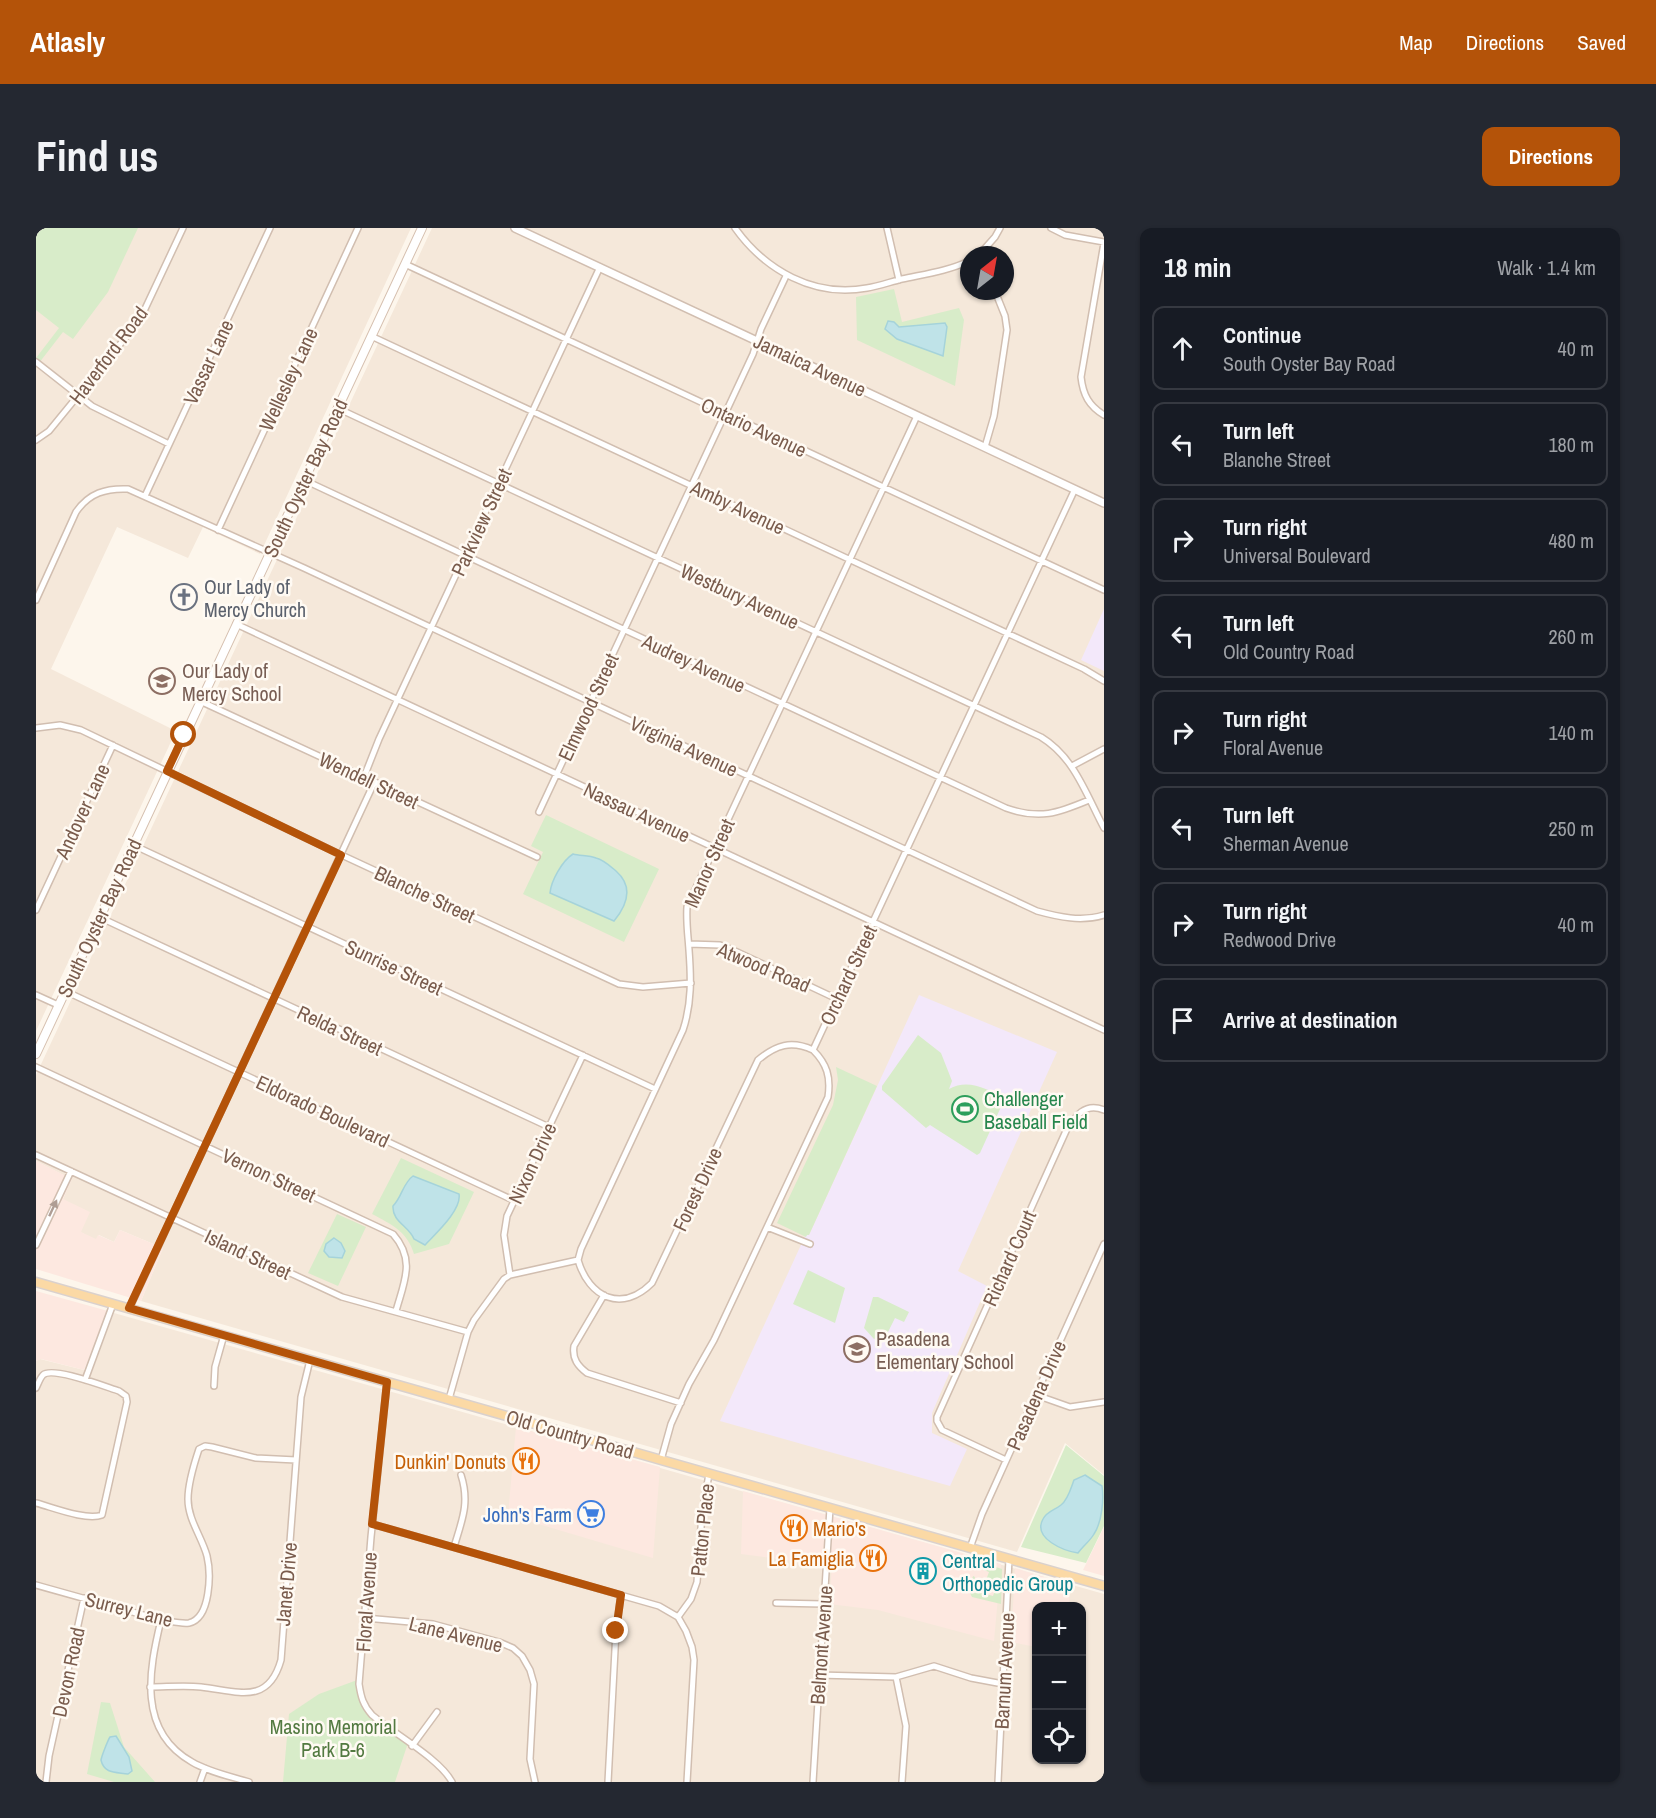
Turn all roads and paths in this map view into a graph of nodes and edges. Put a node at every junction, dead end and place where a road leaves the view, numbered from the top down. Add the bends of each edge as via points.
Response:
1 (183, 228) edge
2 (270, 228) edge
3 (358, 228) edge
4 (422, 228) edge
5 (515, 228) edge
6 (735, 228) edge
7 (887, 228) edge
8 (1000, 228) edge
9 (1051, 228) edge
10 (1104, 242) edge
11 (987, 246) edge
12 (405, 264) junction
13 (960, 264) edge
14 (600, 267) junction
15 (786, 276) junction
16 (899, 280) junction
17 (999, 300) edge
18 (371, 336) junction
19 (566, 340) junction
20 (757, 341) junction
21 (36, 362) edge
22 (79, 396) junction
23 (337, 408) junction
24 (533, 412) junction
25 (725, 414) junction
26 (1104, 415) edge
27 (917, 416) junction
28 (36, 440) edge
29 (169, 444) junction
30 (985, 447) junction
31 (304, 480) junction
32 (499, 484) junction
33 (691, 486) junction
34 (883, 488) junction
35 (1075, 489) junction
36 (145, 496) junction
37 (1104, 503) edge
38 (218, 530) junction
39 (269, 553) junction
40 (465, 556) junction
41 (658, 558) junction
42 (850, 560) junction
43 (1042, 562) junction
44 (1104, 590) edge
45 (36, 600) edge
46 (236, 624) junction
47 (432, 628) junction
48 (624, 630) junction
49 (816, 632) junction
50 (1008, 634) junction
51 (1104, 681) edge
52 (398, 700) junction
53 (200, 701) junction
54 (590, 702) junction
55 (782, 704) junction
56 (975, 706) junction
57 (36, 728) edge
58 (113, 745) junction
59 (1104, 749) edge
60 (1072, 766) junction
61 (167, 771) junction
62 (556, 774) junction
63 (749, 776) junction
64 (364, 777) junction
65 (941, 778) junction
66 (374, 783) junction
67 (1089, 800) junction
68 (539, 812) dead end
69 (1104, 828) edge
70 (133, 844) junction
71 (715, 848) junction
72 (907, 850) junction
73 (341, 855) junction
74 (537, 857) dead end
75 (36, 910) edge
76 (1104, 915) edge
77 (99, 917) junction
78 (873, 922) junction
79 (307, 927) junction
80 (688, 944) junction
81 (691, 984) junction
82 (65, 991) junction
83 (36, 995) edge
84 (274, 999) junction
85 (837, 999) junction
86 (58, 1005) junction
87 (1104, 1029) edge
88 (813, 1050) junction
89 (36, 1054) edge
90 (583, 1055) junction
91 (36, 1067) edge
92 (239, 1072) junction
93 (655, 1089) junction
94 (1104, 1110) edge
95 (549, 1127) junction
96 (205, 1145) junction
97 (36, 1155) edge
98 (71, 1171) junction
99 (515, 1201) junction
100 (171, 1218) junction
101 (767, 1227) junction
102 (810, 1244) dead end
103 (1104, 1244) edge
104 (36, 1245) edge
105 (578, 1260) junction
106 (510, 1275) junction
107 (36, 1282) edge
108 (604, 1295) junction
109 (113, 1304) junction
110 (129, 1308) junction
111 (396, 1311) junction
112 (468, 1332) junction
113 (224, 1335) junction
114 (310, 1359) junction
115 (85, 1380) junction
116 (387, 1382) junction
117 (214, 1386) dead end
118 (36, 1388) edge
119 (1036, 1395) junction
120 (449, 1399) junction
121 (1104, 1402) edge
122 (681, 1403) junction
123 (296, 1460) junction
124 (661, 1460) junction
125 (1006, 1460) junction
126 (709, 1474) junction
127 (461, 1475) dead end
128 (36, 1503) edge
129 (830, 1508) junction
130 (372, 1524) junction
131 (454, 1547) junction
132 (970, 1548) junction
133 (1009, 1559) junction
134 (36, 1585) edge
135 (1104, 1586) edge
136 (621, 1595) junction
137 (84, 1598) junction
138 (776, 1603) dead end
139 (824, 1604) junction
140 (678, 1617) junction
141 (365, 1618) junction
142 (161, 1620) junction
143 (818, 1675) junction
144 (896, 1677) junction
145 (1003, 1684) junction
146 (150, 1687) junction
147 (438, 1712) dead end
148 (412, 1746) junction
149 (205, 1768) junction
150 (46, 1782) edge
151 (200, 1782) edge
152 (249, 1782) edge
153 (452, 1782) edge
154 (535, 1782) edge
155 (608, 1782) edge
156 (687, 1782) edge
157 (813, 1782) edge
158 (902, 1782) edge
159 (998, 1782) edge

1 - 22 street, Haverford Road via 135,326
2 - 29 street, Vassar Lane
3 - 38 street, Wellesley Lane
4 - 12 main road, South Oyster Bay Road
5 - 14 street, Jamaica Avenue
6 - 15 street
7 - 16 street
8 - 11 street
9 - 10 street via 1065,235
10 - 26 street via 1081,377 1086,399
12 - 18 main road, South Oyster Bay Road
12 - 19 street, Ontario Avenue
13 - 16 street
14 - 19 street, Parkview Street
14 - 20 street, Jamaica Avenue
15 - 16 street via 840,290 865,289
15 - 20 street, Elmwood Street
17 - 30 street via 1007,330
18 - 23 main road, South Oyster Bay Road
18 - 24 street, Amby Avenue
19 - 24 street, Parkview Street
19 - 25 street, Ontario Avenue
20 - 25 street, Elmwood Street
20 - 27 street, Jamaica Avenue
21 - 22 street
22 - 28 street, Haverford Road via 49,432
22 - 29 street
23 - 31 main road, South Oyster Bay Road
23 - 32 street, Westbury Avenue
24 - 32 street, Parkview Street
24 - 33 street, Amby Avenue
25 - 33 street, Elmwood Street
25 - 34 street, Ontario Avenue
27 - 30 street, Jamaica Avenue
27 - 34 street, Manor Street
29 - 36 street, Vassar Lane
30 - 35 street, Jamaica Avenue
31 - 39 main road, South Oyster Bay Road
31 - 40 street, Audrey Avenue
32 - 40 street, Parkview Street
32 - 41 street, Westbury Avenue
33 - 41 street, Elmwood Street
33 - 42 street, Amby Avenue
34 - 42 street, Manor Street
34 - 43 street, Ontario Avenue
35 - 37 street, Jamaica Avenue
35 - 43 street, Orchard Street
36 - 38 street, Virginia Avenue
36 - 45 street, Virginia Avenue via 115,488 85,501 76,512
38 - 39 street, Virginia Avenue
39 - 46 main road, South Oyster Bay Road
39 - 47 street, Virginia Avenue
40 - 47 street, Parkview Street
40 - 48 street, Audrey Avenue
41 - 48 street, Elmwood Street
41 - 49 street, Westbury Avenue
42 - 49 street, Manor Street
42 - 50 street, Amby Avenue
43 - 44 street, Ontario Avenue
43 - 50 street, Orchard Street
46 - 52 street, Nassau Avenue
46 - 53 main road, South Oyster Bay Road
47 - 52 street, Parkview Street
47 - 54 street, Virginia Avenue
48 - 54 street, Elmwood Street
48 - 55 street, Audrey Avenue
49 - 55 street, Manor Street
49 - 56 street, Westbury Avenue
50 - 51 street, Amby Avenue
50 - 56 street, Orchard Street
52 - 62 street, Nassau Avenue
52 - 64 street, Parkview Street
53 - 61 main road, South Oyster Bay Road
53 - 64 street, Wendell Street
54 - 62 street, Elmwood Street
54 - 63 street, Virginia Avenue
55 - 63 street, Manor Street
55 - 65 street, Audrey Avenue
56 - 60 street, Westbury Avenue via 1041,736 1056,746
56 - 65 street, Orchard Street
57 - 58 street, Blanche Street via 72,727
58 - 61 street, Blanche Street
58 - 75 street, Andover Lane
59 - 60 street
60 - 67 street, Westbury Avenue
61 - 70 main road, South Oyster Bay Road
61 - 73 street, Blanche Street
62 - 68 street, Elmwood Street
62 - 71 street, Nassau Avenue
63 - 71 street, Manor Street
63 - 72 street, Virginia Avenue
64 - 66 street, Wendell Street
65 - 67 street, Audrey Avenue via 1022,814 1048,815
65 - 72 street, Orchard Street
66 - 73 street
66 - 74 street, Wendell Street
67 - 69 street, Westbury Avenue
70 - 77 main road, South Oyster Bay Road
70 - 79 street, Sunrise Street
71 - 78 street, Nassau Avenue
71 - 80 street, Manor Street via 687,907
72 - 76 street, Virginia Avenue via 1057,917
72 - 78 street, Orchard Street
73 - 79 street
73 - 81 street, Blanche Street via 619,984
77 - 82 main road, South Oyster Bay Road
77 - 84 street, Relda Street
78 - 85 street, Orchard Street
78 - 87 street, Nassau Avenue
79 - 84 street
79 - 90 street, Sunrise Street
80 - 81 street, Manor Street
80 - 85 street, Atwood Road via 720,945
81 - 93 street, Manor Street via 683,1029
82 - 86 main road, South Oyster Bay Road
82 - 92 street, Eldorado Boulevard
83 - 86 street
84 - 92 street
84 - 95 street, Relda Street
85 - 88 street, Orchard Street
86 - 89 main road, South Oyster Bay Road
88 - 101 street via 828,1071 828,1097
88 - 108 street, Forest Drive via 784,1044 758,1060 652,1283 631,1298 619,1300
90 - 93 street, Sunrise Street
90 - 95 street, Nixon Drive
91 - 96 street, Vernon Street
92 - 96 street
92 - 99 street, Eldorado Boulevard
93 - 105 street, Manor Street
94 - 125 street, Richard Court via 1084,1109 1066,1131 937,1417 942,1430
95 - 99 street, Nixon Drive
96 - 100 street
96 - 111 street, Vernon Street via 393,1234 404,1248 407,1265
97 - 98 street, Island Street
98 - 100 street, Island Street
104 -> 98 street
99 - 106 street, Nixon Drive via 504,1235
100 - 110 street
100 - 111 street, Island Street via 342,1297
101 - 102 street
101 - 122 street
103 - 119 street, Pasadena Drive
105 - 106 street
105 - 108 street via 589,1285
106 - 112 street
107 - 109 main road, Old Country Road
108 - 122 street via 574,1346 576,1362 587,1373
109 - 110 main road, Old Country Road
109 - 115 street
110 - 113 main road, Old Country Road
111 - 112 street, Island Street
112 - 120 street
113 - 114 main road, Old Country Road
113 - 117 street
114 - 116 main road, Old Country Road
114 - 123 street, Janet Drive
115 - 118 street via 52,1372 42,1375
115 - 128 street via 123,1393 127,1402 105,1509 102,1515 82,1515
116 - 120 main road, Old Country Road
116 - 130 street, Floral Avenue
119 - 121 street via 1070,1407
119 - 125 street, Pasadena Drive
120 - 124 main road, Old Country Road
122 - 124 street
123 - 142 street, Surrey Lane via 256,1458 205,1446 199,1449 188,1500 209,1568 206,1604 200,1616 189,1623
123 - 146 street, Janet Drive via 281,1660 274,1678 262,1689 246,1694 199,1687
124 - 126 main road, Old Country Road
125 - 132 street, Pasadena Drive
126 - 129 main road, Old Country Road
126 - 140 street, Patton Place via 697,1582
127 - 131 street via 466,1505
129 - 132 main road, Old Country Road
129 - 139 street, Belmont Avenue
130 - 131 street
130 - 141 street, Floral Avenue
131 - 136 street
132 - 133 main road, Old Country Road
133 - 135 main road, Old Country Road
133 - 145 street, Barnum Avenue
134 - 137 street, Surrey Lane
136 - 140 street via 659,1606
136 - 155 street
137 - 142 street, Surrey Lane
137 - 150 street, Devon Road
138 - 139 street
139 - 143 street, Belmont Avenue
140 - 156 street via 694,1660
141 - 148 street, Floral Avenue via 359,1684 364,1706
141 - 154 street, Lane Avenue via 433,1624 499,1642 522,1656 534,1684 530,1759
142 - 146 street
143 - 144 street
143 - 157 street, Belmont Avenue
144 - 145 street via 934,1666
144 - 158 street via 906,1726
145 - 159 street, Barnum Avenue
146 - 149 street via 155,1719 168,1742 184,1757
147 - 148 street
148 - 153 street, Floral Avenue
149 - 151 street
149 - 152 street

